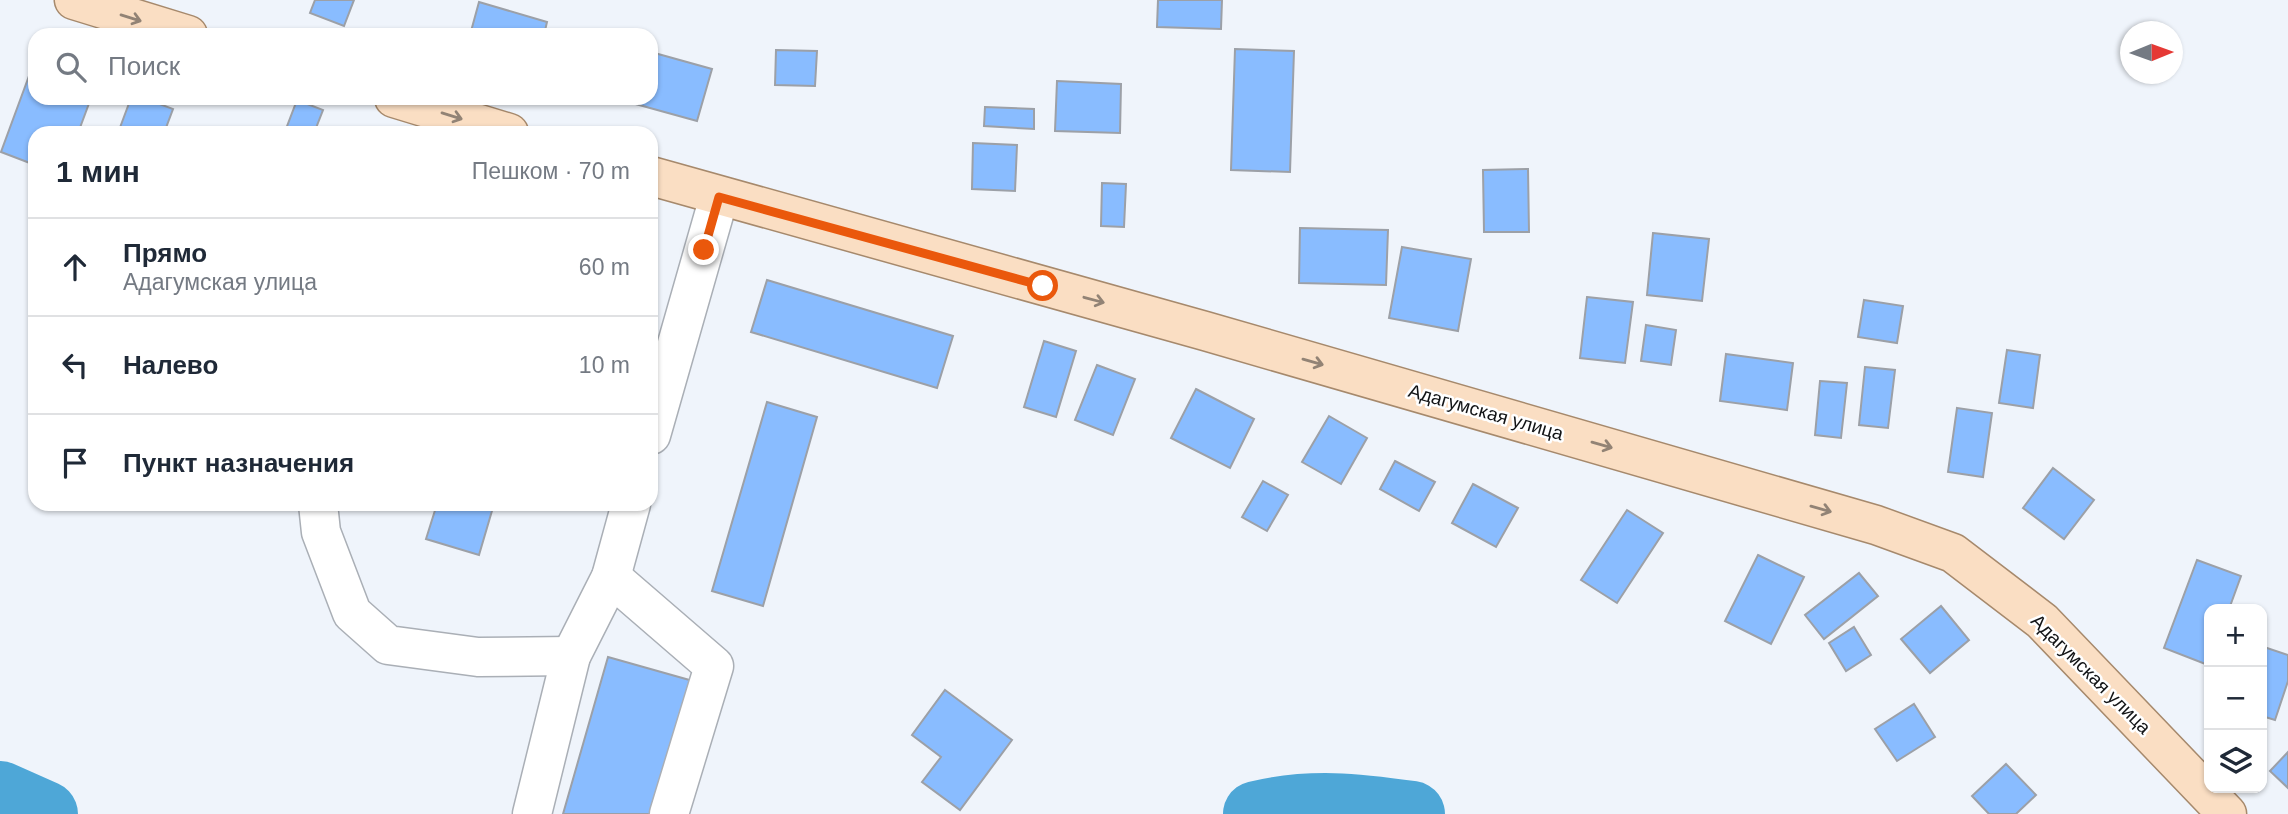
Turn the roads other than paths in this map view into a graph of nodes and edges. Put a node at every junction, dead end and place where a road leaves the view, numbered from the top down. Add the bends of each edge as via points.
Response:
1 (74, 0) edge
2 (165, 28) edge
3 (417, 105) edge
4 (486, 126) edge
5 (658, 178) edge
6 (719, 197) junction
7 (658, 410) edge
8 (319, 511) edge
9 (629, 511) edge
10 (611, 577) junction
11 (571, 656) junction
12 (532, 814) edge
13 (669, 814) edge
14 (2227, 814) edge

1 -> 2 main road
3 -> 4 main road
5 - 6 main road, Адагумская улица
6 - 7 lane
6 -> 14 main road, Адагумская улица via 1876,524 1953,553 2042,621
8 - 11 lane via 321,532 352,613 388,645 478,657
9 - 10 lane
10 - 11 lane
10 - 13 lane via 714,666
11 - 12 lane

